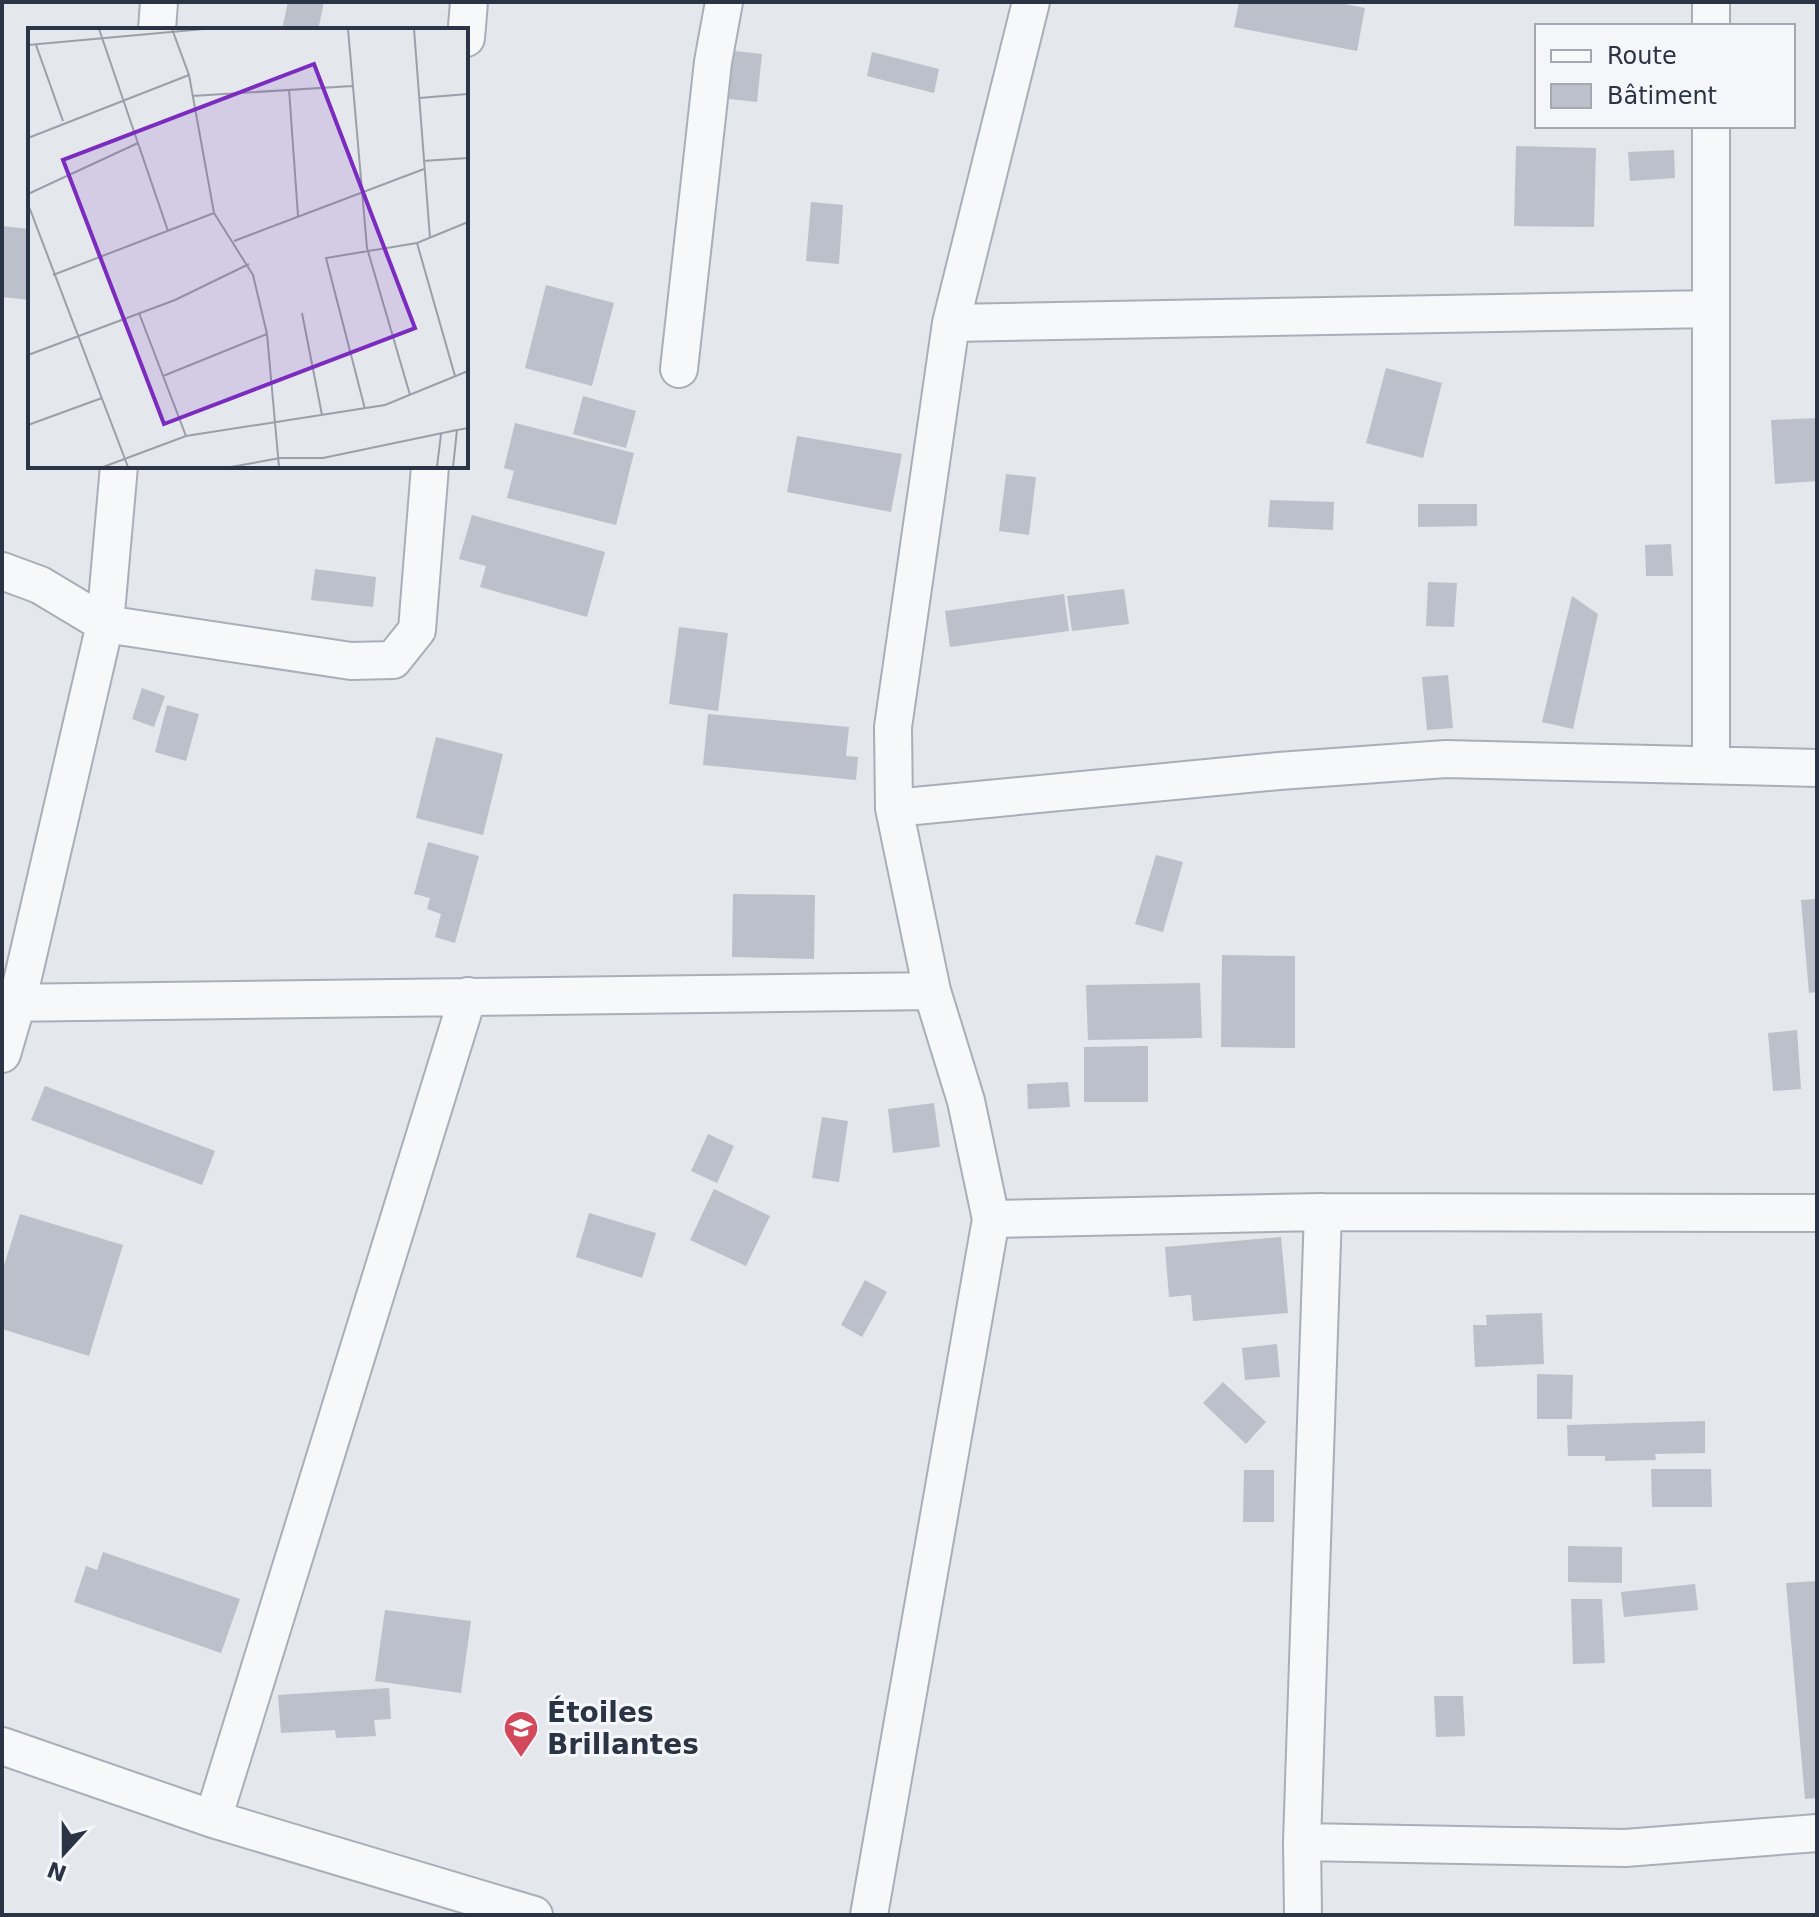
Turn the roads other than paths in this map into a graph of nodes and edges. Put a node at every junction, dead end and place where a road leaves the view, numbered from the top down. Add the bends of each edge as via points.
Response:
1 (159, 2) edge
2 (469, 2) edge
3 (724, 2) edge
4 (1031, 2) edge
5 (1711, 2) edge
6 (1711, 24) edge
7 (157, 28) edge
8 (467, 28) edge
9 (1711, 128) edge
10 (1710, 309) junction
11 (951, 323) junction
12 (679, 369) dead end
13 (119, 468) edge
14 (430, 468) edge
15 (2, 571) edge
16 (105, 624) junction
17 (1711, 765) junction
18 (1817, 768) edge
19 (894, 808) junction
20 (932, 991) junction
21 (468, 996) junction
22 (10, 1003) edge
23 (2, 1054) edge
24 (1323, 1212) junction
25 (1817, 1213) edge
26 (991, 1219) junction
27 (2, 1746) edge
28 (213, 1819) junction
29 (1817, 1833) edge
30 (1302, 1842) junction
31 (534, 1915) edge
32 (869, 1915) edge
33 (1303, 1915) edge

1 - 7 street
2 - 8 street
3 - 12 street
4 - 11 street
5 - 6 street
9 - 10 street
10 - 11 street
10 - 17 street
11 - 19 street via 893,727
13 - 16 street
14 - 16 street via 417,630 393,660 351,661
15 - 16 street via 40,585
16 - 22 street
17 - 18 street
17 - 19 street via 1446,759
19 - 20 street
20 - 21 street
20 - 26 street via 966,1101
21 - 22 street
21 - 28 street
22 - 23 street
24 - 25 street
24 - 26 street
24 - 30 street
26 - 32 street
27 - 28 street
28 - 31 street
29 - 30 street via 1625,1848
30 - 33 street

